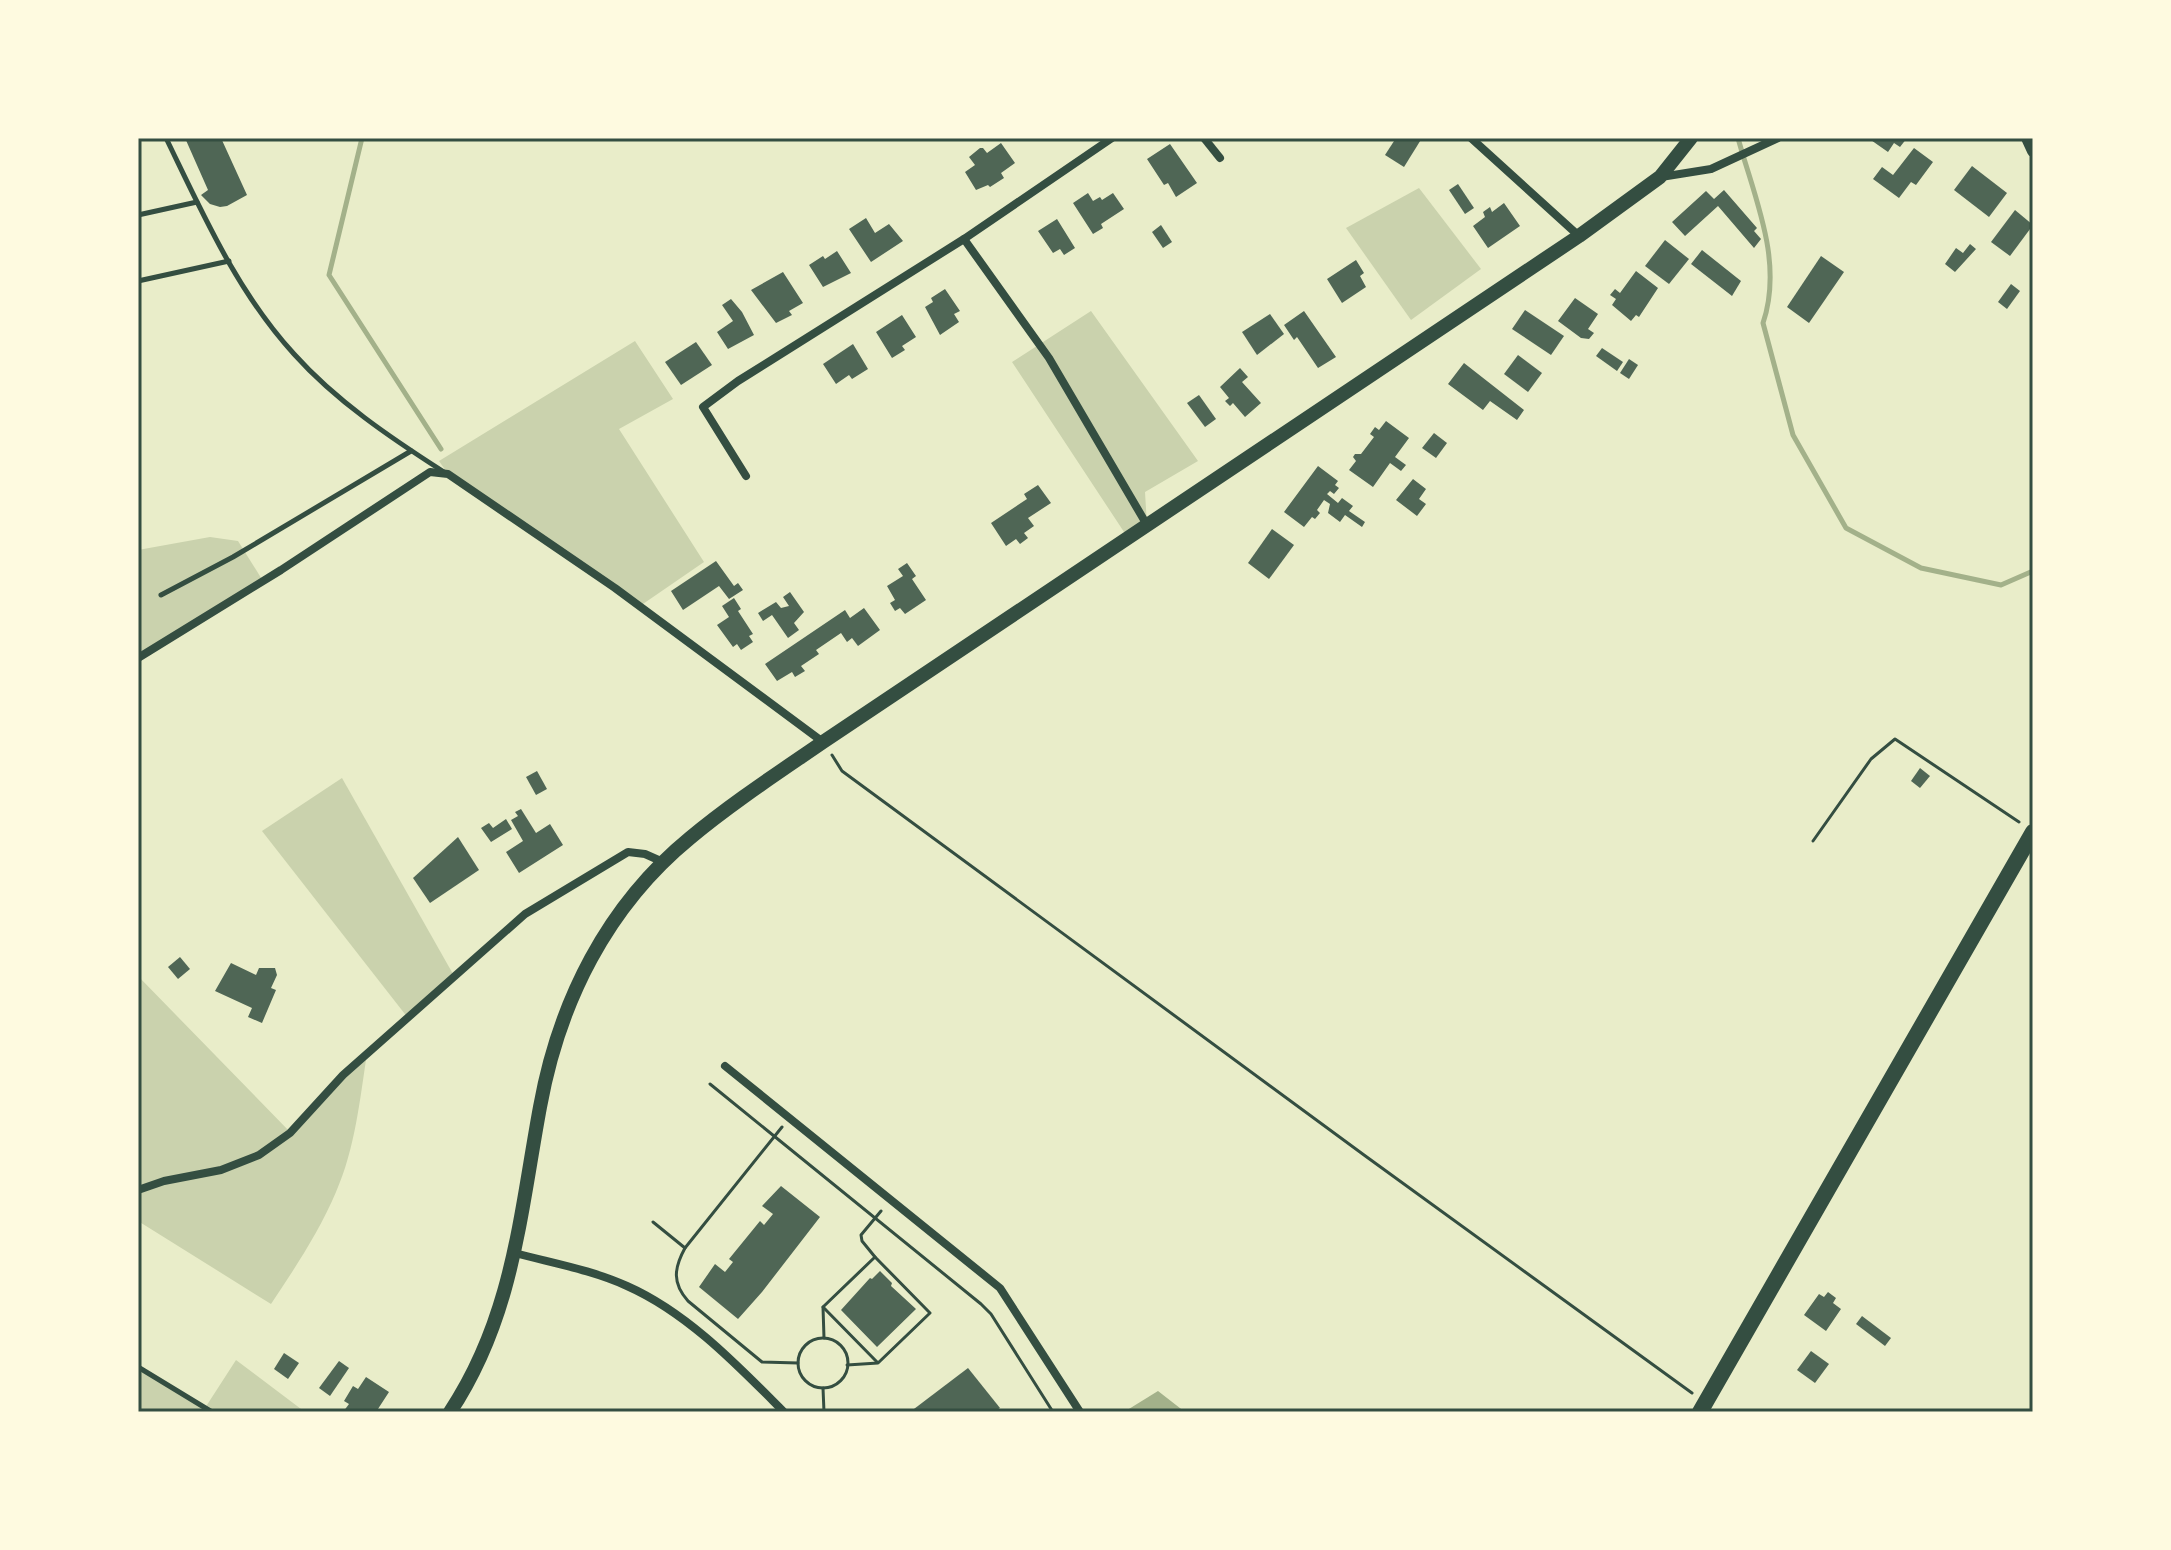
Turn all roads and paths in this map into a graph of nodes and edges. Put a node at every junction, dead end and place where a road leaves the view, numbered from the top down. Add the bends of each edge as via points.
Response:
1 (166, 138) edge
2 (1112, 138) edge
3 (1204, 138) edge
4 (1471, 138) edge
5 (1691, 138) edge
6 (1778, 138) edge
7 (2027, 138) edge
8 (2033, 151) edge
9 (1220, 158) dead end
10 (1660, 177) junction
11 (197, 202) junction
12 (138, 215) edge
13 (1579, 236) junction
14 (964, 239) junction
15 (229, 261) junction
16 (138, 281) edge
17 (411, 451) junction
18 (448, 474) junction
19 (746, 476) dead end
20 (1147, 525) junction
21 (161, 595) dead end
22 (138, 658) edge
23 (823, 742) junction
24 (2026, 827) edge
25 (1813, 841) dead end
26 (663, 862) junction
27 (725, 1066) dead end
28 (710, 1084) dead end
29 (789, 1118) junction
30 (775, 1136) junction
31 (138, 1190) edge
32 (890, 1199) junction
33 (875, 1217) junction
34 (653, 1222) dead end
35 (685, 1248) junction
36 (515, 1253) junction
37 (875, 1257) junction
38 (823, 1307) junction
39 (824, 1338) junction
40 (798, 1363) junction
41 (878, 1363) junction
42 (847, 1365) junction
43 (138, 1367) edge
44 (823, 1388) junction
45 (1702, 1407) edge
46 (212, 1412) edge
47 (450, 1412) edge
48 (784, 1412) edge
49 (824, 1412) edge
50 (1053, 1412) edge
51 (1080, 1412) edge

1 - 11 lane
2 - 14 street
3 - 9 street
4 - 13 street
5 - 10 main road
6 - 10 street via 1733,160
7 - 8 street
10 - 13 main road
11 - 12 lane
11 - 15 lane
13 - 20 main road
14 - 19 street via 703,407
14 - 20 street via 1049,358
15 - 16 lane
15 - 17 lane via 295,355 338,397
17 - 18 lane
17 - 21 lane
18 - 22 street via 430,472
18 - 23 street via 615,588
20 - 23 main road
23 - 26 main road via 718,815
23 - 45 path via 842,771
24 - 25 path via 1895,739 1871,759
24 - 45 main road
26 - 31 street via 628,852 525,914 359,1060 290,1133 259,1155
26 - 36 main road via 601,940 566,1010 540,1106
27 - 29 street
28 - 30 path
29 - 30 path
29 - 32 street
30 - 33 path
30 - 35 path
32 - 33 path
32 - 51 street via 1000,1288
33 - 37 path via 861,1235
33 - 50 path via 991,1314
34 - 35 path
35 - 40 path via 677,1262 677,1290 762,1362
36 - 47 main road via 496,1323
36 - 48 street via 645,1294 719,1350
37 - 38 path
37 - 41 path via 930,1313
38 - 39 path
38 - 41 path
39 - 40 path via 803,1348
39 - 42 path via 845,1351
40 - 44 path via 808,1383
41 - 42 path
42 - 44 path via 839,1382
43 - 46 lane
44 - 49 path

